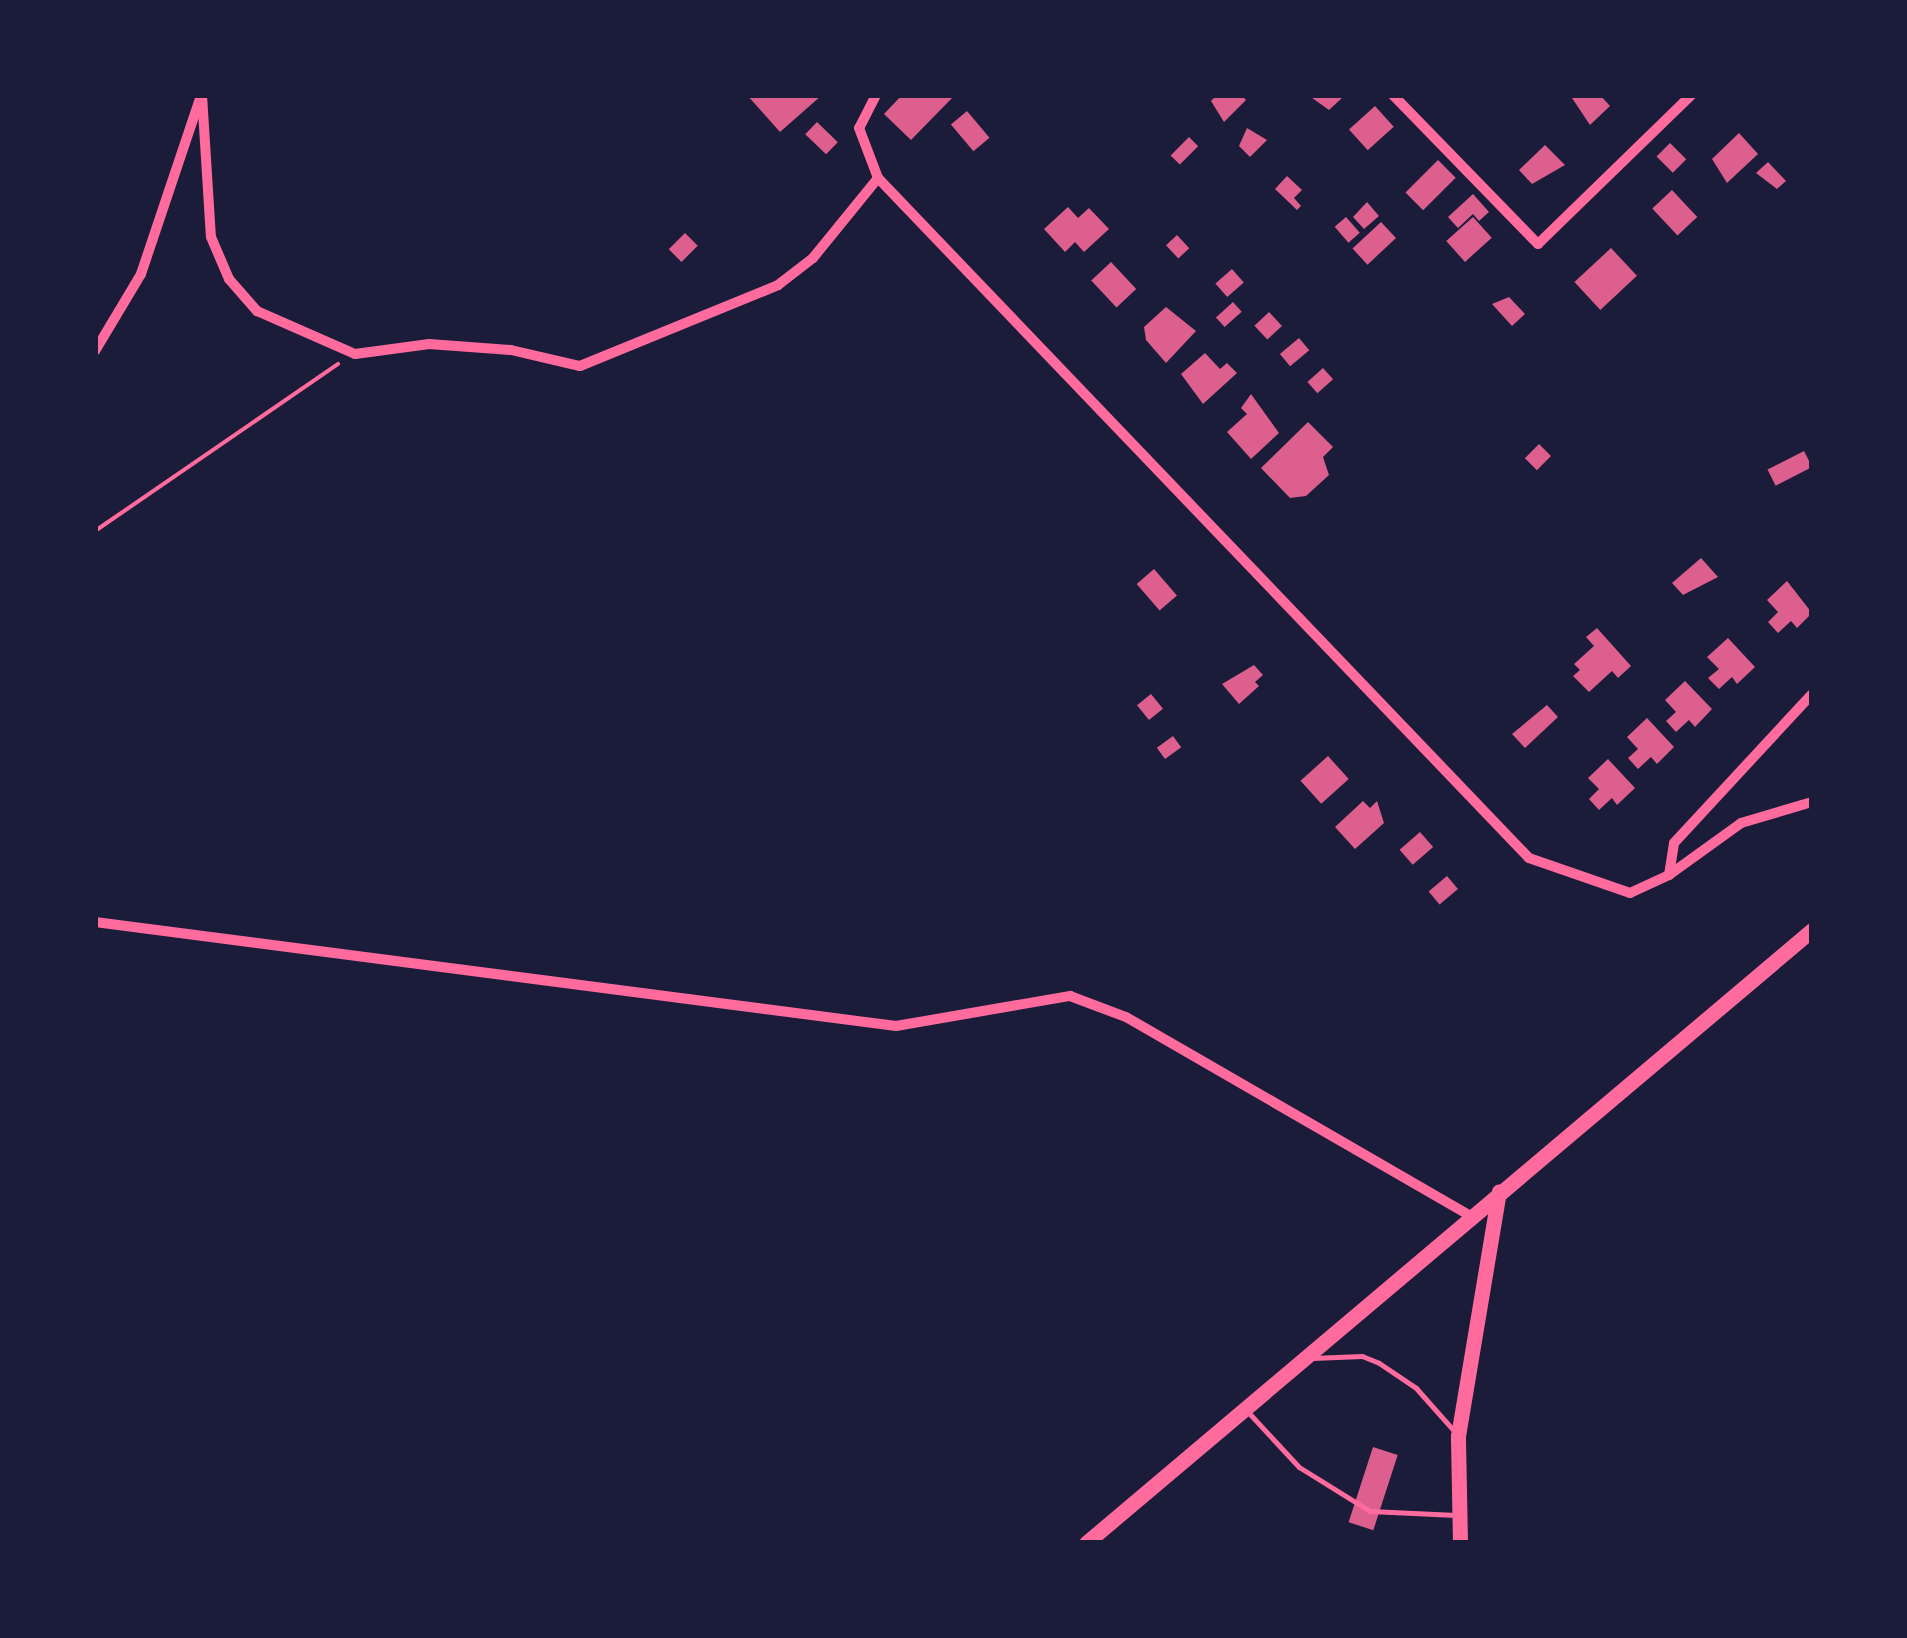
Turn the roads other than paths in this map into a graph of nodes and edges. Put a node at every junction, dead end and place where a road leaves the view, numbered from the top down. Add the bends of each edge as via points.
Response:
1 (201, 95) edge
2 (876, 95) edge
3 (1393, 95) edge
4 (1691, 95) edge
5 (878, 178) junction
6 (95, 350) edge
7 (1812, 694) edge
8 (1812, 802) edge
9 (1669, 875) junction
10 (95, 922) edge
11 (1812, 930) edge
12 (1499, 1191) junction
13 (1470, 1216) junction
14 (1308, 1358) junction
15 (1246, 1410) junction
16 (1458, 1436) junction
17 (1460, 1515) junction
18 (1086, 1543) edge
19 (1460, 1543) edge

1 - 5 street via 210,237 229,280 257,311 355,354 428,344 511,350 580,366 751,298 797,272
1 - 6 street via 141,274
2 - 5 street via 859,128
3 - 4 street via 1538,244
5 - 9 street via 1528,858 1630,893
7 - 9 street via 1674,843
8 - 9 street via 1741,823
10 - 13 street via 896,1026 1070,996 1126,1017
11 - 12 main road
12 - 13 main road
12 - 16 main road
13 - 14 main road
14 - 15 main road
14 - 16 lane via 1362,1356 1380,1363 1416,1388
15 - 17 lane via 1299,1467 1370,1510
15 - 18 main road
16 - 17 main road
17 - 19 main road

